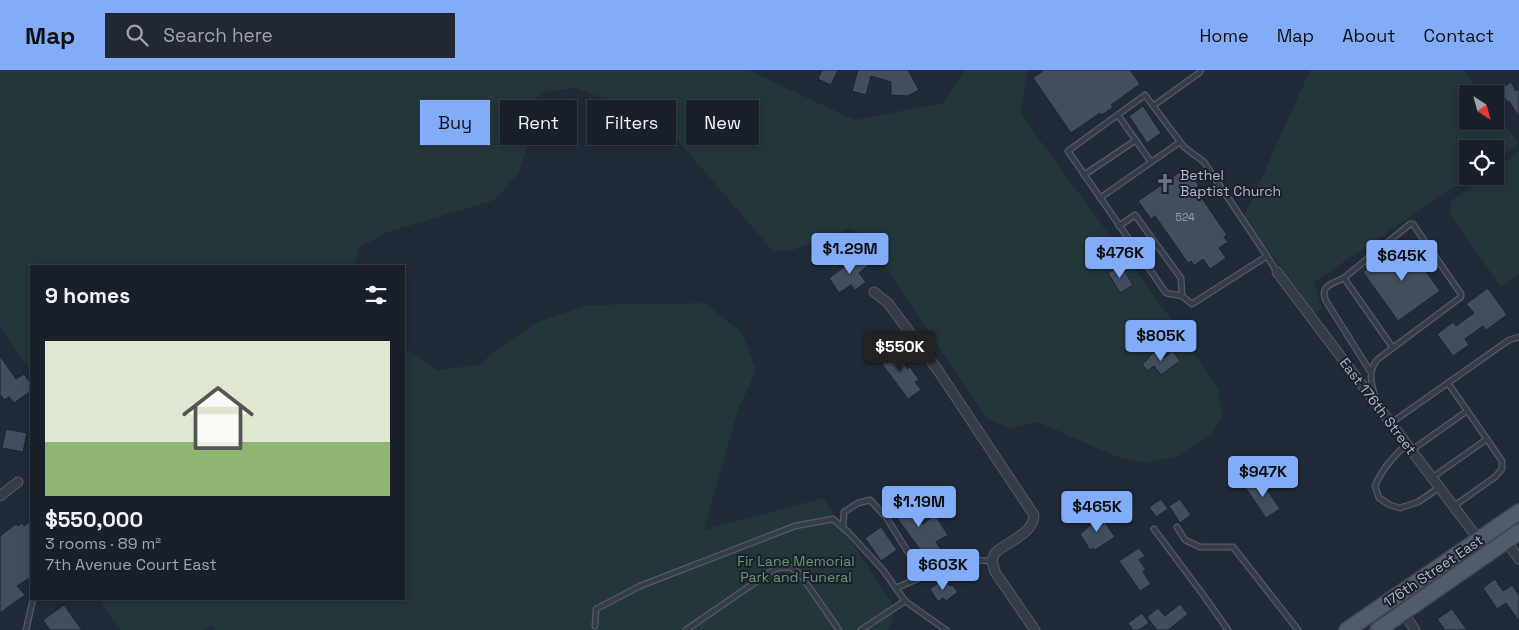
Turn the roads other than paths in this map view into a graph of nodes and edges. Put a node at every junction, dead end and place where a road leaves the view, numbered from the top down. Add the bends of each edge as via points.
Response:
1 (1201, 70) edge
2 (1153, 106) junction
3 (1118, 115) junction
4 (1136, 140) junction
5 (1180, 142) junction
6 (1151, 162) junction
7 (1084, 175) junction
8 (1100, 198) junction
9 (1119, 226) junction
10 (1267, 256) junction
11 (1277, 272) joint
12 (1344, 278) junction
13 (874, 292) dead end
14 (1182, 296) junction
15 (1519, 337) edge
16 (1393, 348) junction
17 (1371, 372) junction
18 (1448, 383) junction
19 (1380, 409) junction
20 (1468, 411) junction
21 (1391, 423) junction
22 (1486, 439) junction
23 (1409, 447) junction
24 (1432, 477) junction
25 (18, 482) dead end
26 (1440, 487) junction
27 (0, 496) edge
28 (1454, 506) junction
29 (1519, 512) edge
30 (1177, 527) dead end
31 (843, 528) junction
32 (1154, 529) dead end
33 (1519, 532) edge
34 (1479, 540) junction
35 (1506, 541) junction
36 (1519, 559) edge
37 (992, 561) junction
38 (923, 576) junction
39 (896, 588) junction
40 (33, 600) edge
41 (905, 601) junction
42 (1403, 612) junction
43 (595, 626) dead end
44 (26, 630) edge
45 (686, 630) edge
46 (839, 630) edge
47 (861, 630) edge
48 (946, 630) edge
49 (1035, 630) edge
50 (1228, 630) edge
51 (1298, 630) edge
52 (1347, 630) edge
53 (1378, 630) edge
54 (1416, 630) edge

1 - 2 lane
2 - 3 lane via 1145,96
2 - 5 lane
3 - 4 lane
3 - 7 lane via 1068,151
4 - 6 lane
4 - 7 lane
5 - 6 lane
5 - 10 lane via 1204,162
6 - 8 lane
7 - 8 lane
8 - 9 lane
9 - 14 lane via 1166,293
9 - 14 lane via 1135,215 1181,278
10 - 11 lane
10 - 14 lane via 1192,304
11 - 19 street, East 176th Street
12 - 16 lane
12 - 16 lane via 1413,224 1462,297
12 - 17 lane via 1329,286 1323,294
13 - 37 street via 888,303 933,362 1034,515 1029,528 999,549
15 - 18 lane via 1509,340
16 - 17 lane via 1378,359
17 - 19 lane
18 - 20 lane
18 - 21 lane
19 - 21 street, East 176th Street
20 - 22 lane
20 - 23 lane
21 - 23 street, East 176th Street
22 - 24 lane
22 - 28 lane via 1502,461 1502,469
23 - 24 street, East 176th Street
23 - 26 lane via 1393,456 1381,473 1375,486 1378,498 1400,508 1418,502
24 - 26 street, East 176th Street
25 - 27 street
26 - 28 street, East 176th Street
28 - 34 street, East 176th Street
29 - 34 main road, 176th Street East
30 - 51 lane via 1185,540 1200,547 1233,547
31 - 38 lane via 844,512 870,500 886,517
31 - 39 lane
31 - 43 lane via 832,519 795,526 640,586 596,609
32 - 50 lane
33 - 35 main road, 176th Street East
34 - 42 main road via 1478,550 1406,600
34 - 52 main road, 176th Street East
35 - 36 street
35 - 42 main road, 176th Street East
37 - 38 lane via 952,564
37 - 49 street via 998,579
38 - 39 lane
39 - 41 lane
40 - 44 lane
41 - 47 lane
41 - 48 lane
42 - 53 main road, 176th Street East
42 - 54 street
45 - 46 lane via 770,572 790,567 800,574

